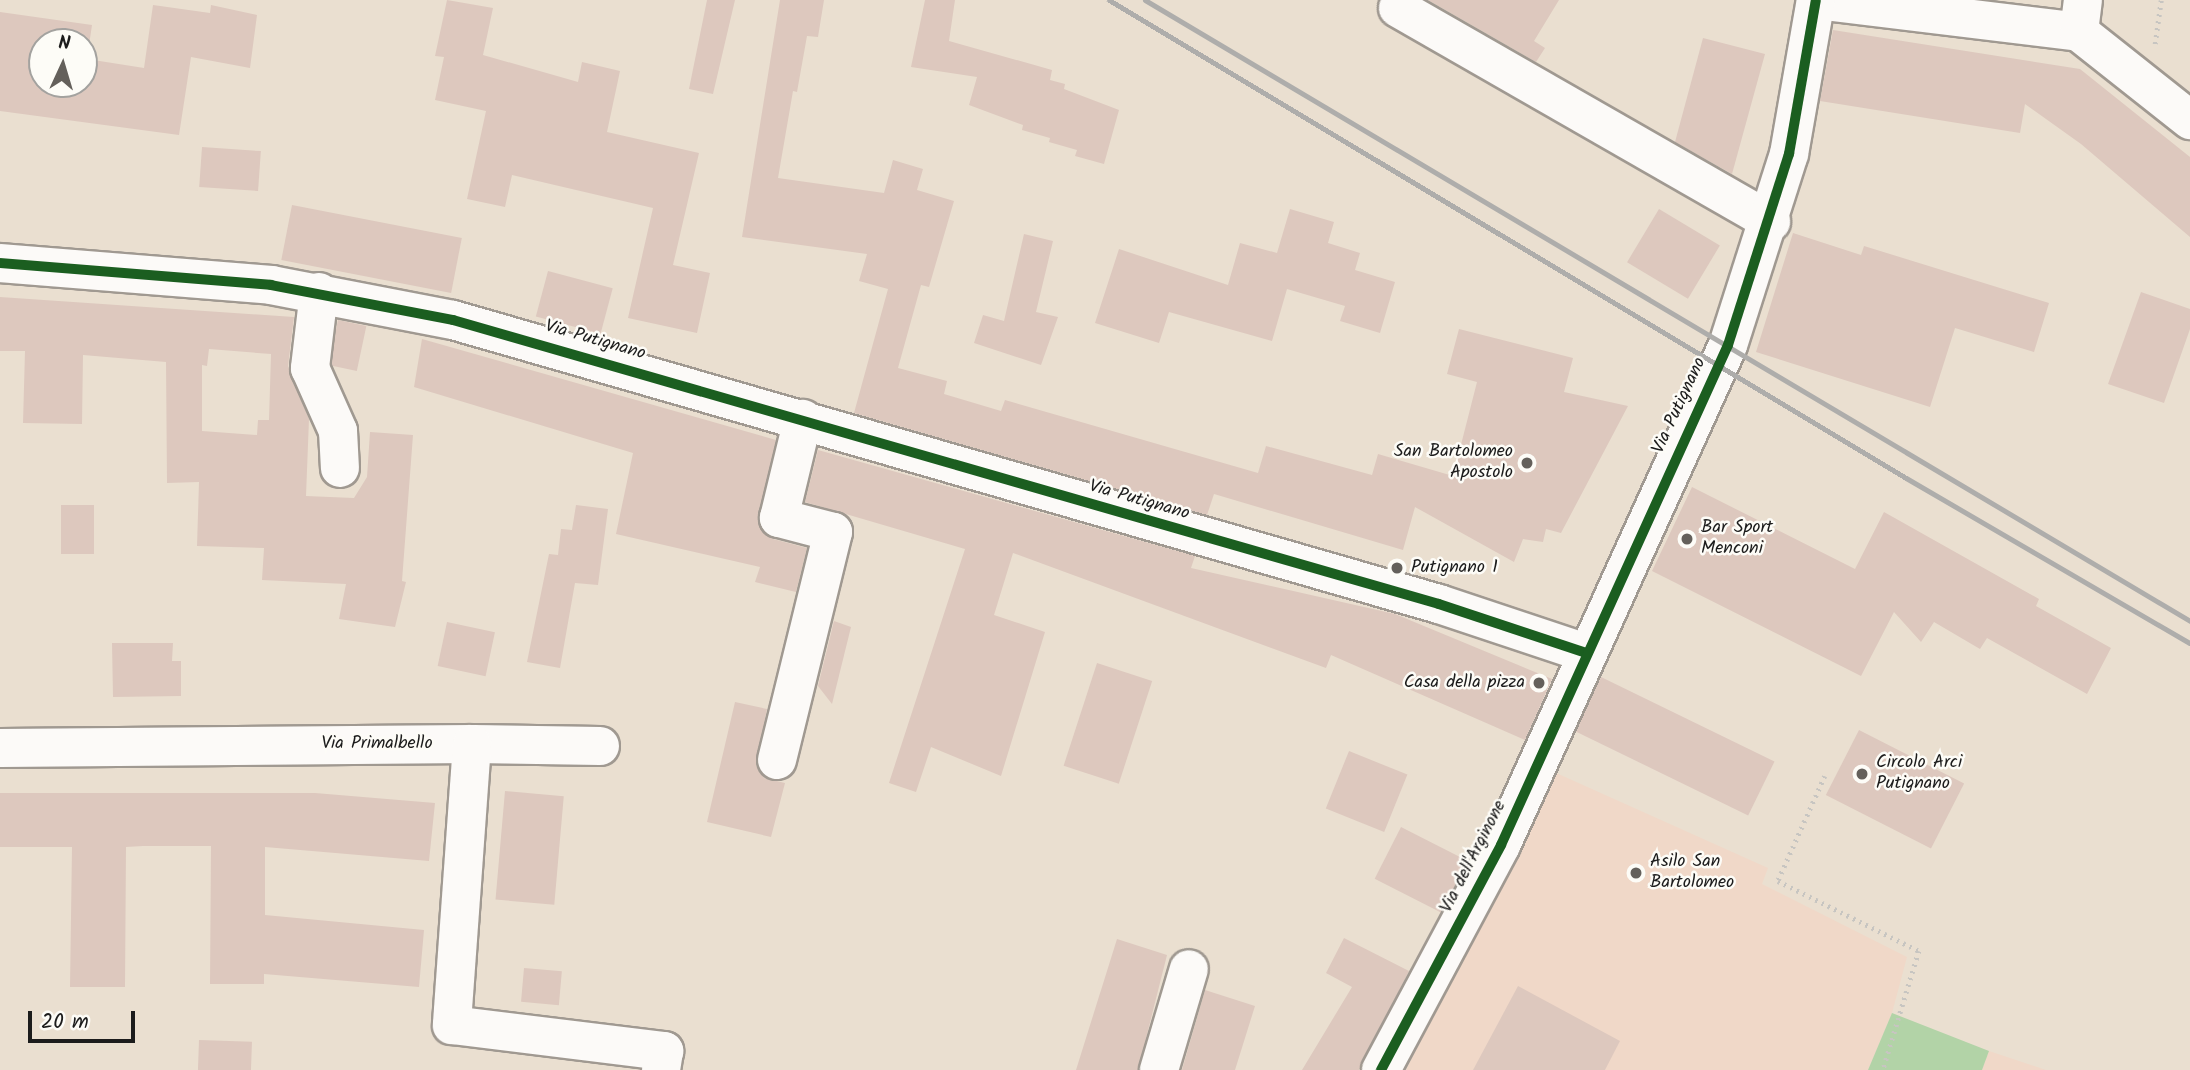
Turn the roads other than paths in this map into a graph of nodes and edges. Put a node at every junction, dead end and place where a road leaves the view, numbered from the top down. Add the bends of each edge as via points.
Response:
1 (1816, 0) edge
2 (1398, 8) dead end
3 (2081, 16) edge
4 (2190, 120) edge
5 (1771, 222) junction
6 (0, 263) edge
7 (320, 292) junction
8 (803, 419) junction
9 (340, 468) dead end
10 (1586, 653) junction
11 (472, 744) junction
12 (600, 746) dead end
13 (0, 748) edge
14 (777, 760) dead end
15 (1189, 969) dead end
16 (661, 1070) edge
17 (1160, 1070) edge
18 (1381, 1070) edge

1 - 3 street
1 - 5 street, Via Putignano via 1790,154
2 - 5 street
3 - 4 street
5 - 10 street, Via Putignano via 1728,345
6 - 7 street, Via Putignano
7 - 8 street, Via Putignano via 453,320
7 - 9 street via 310,368 338,431
8 - 10 street, Via Putignano via 1439,604
8 - 14 street via 779,518 833,532
10 - 18 street, Via dell'Arginone via 1501,845
11 - 12 street, Via Primalbello
11 - 13 street, Via Primalbello
11 - 16 street via 452,1025 664,1051
15 - 17 street

